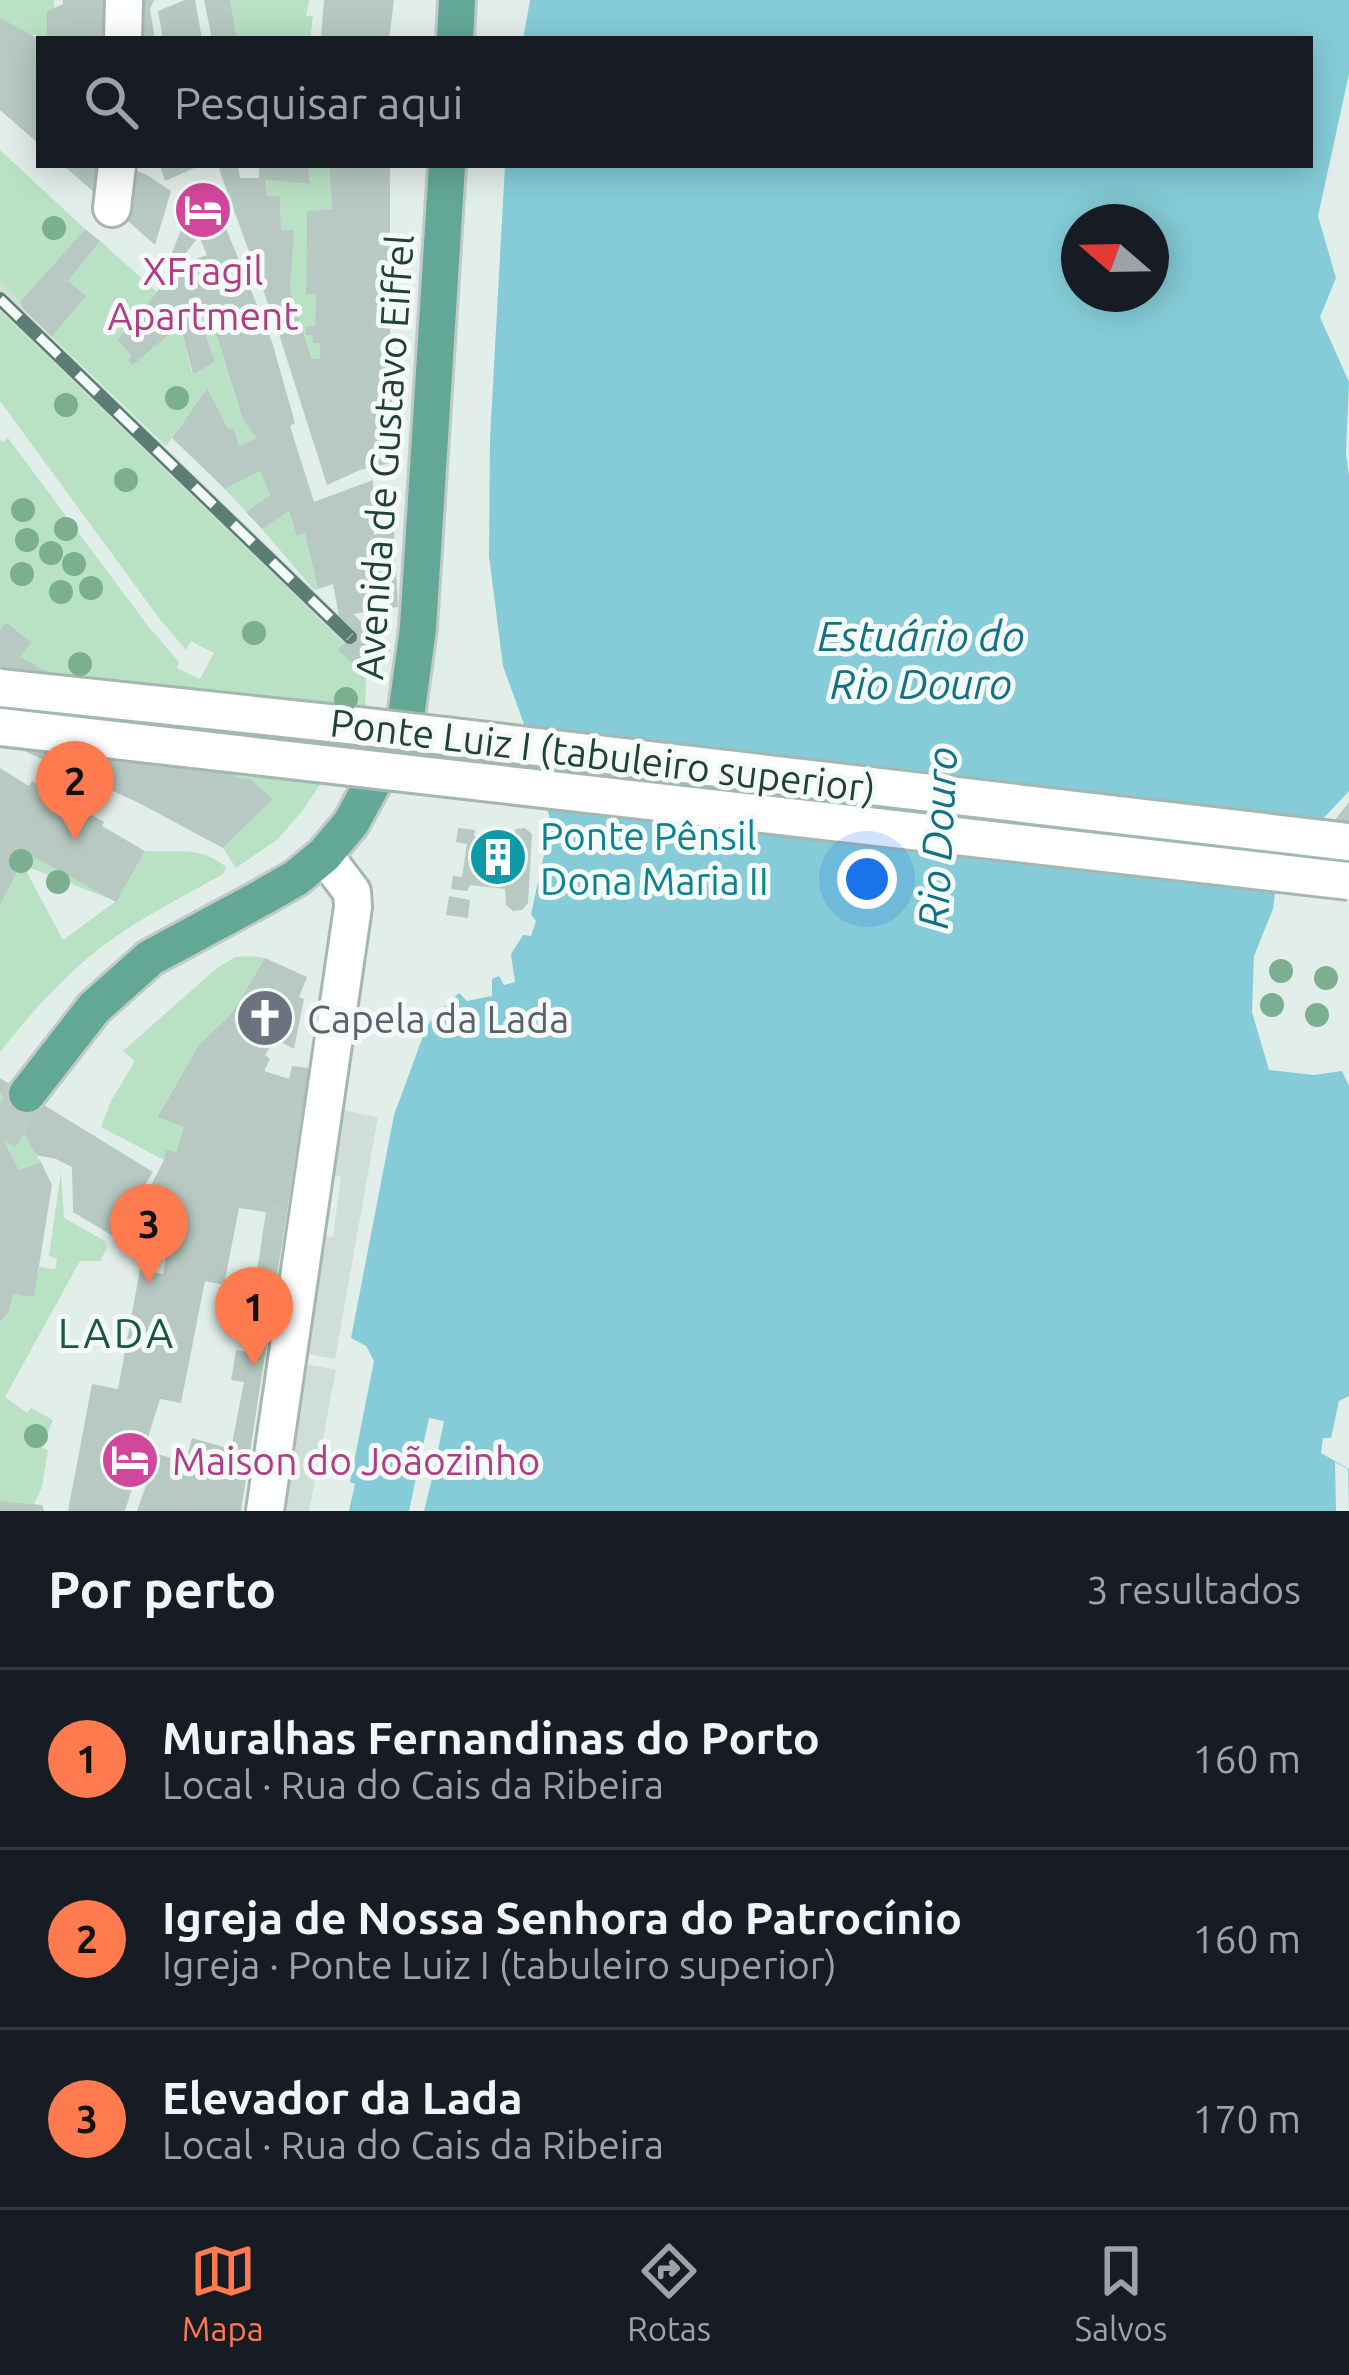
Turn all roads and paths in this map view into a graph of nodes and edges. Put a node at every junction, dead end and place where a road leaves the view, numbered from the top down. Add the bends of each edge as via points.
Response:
1 (124, 0) edge
2 (457, 0) edge
3 (123, 36) edge
4 (455, 36) edge
5 (117, 168) edge
6 (447, 168) edge
7 (112, 208) dead end
8 (0, 688) edge
9 (0, 727) edge
10 (392, 752) junction
11 (1349, 842) edge
12 (324, 854) junction
13 (1349, 863) edge
14 (1349, 881) edge
15 (27, 1094) tunnel mouth
16 (265, 1511) edge

1 - 3 street
2 - 4 main road
5 - 7 street
6 - 10 main road, Avenida de Gustavo Eiffel via 418,628 405,724
8 - 11 street, Ponte Luiz I (tabuleiro superior), bridge
9 - 14 street, Ponte Luiz I (tabuleiro superior), bridge
10 - 12 main road, Avenida de Gustavo Eiffel
10 - 13 main road
12 - 15 main road, Avenida de Gustavo Eiffel via 296,878 150,958 94,1008
12 - 16 street via 352,892 353,907

